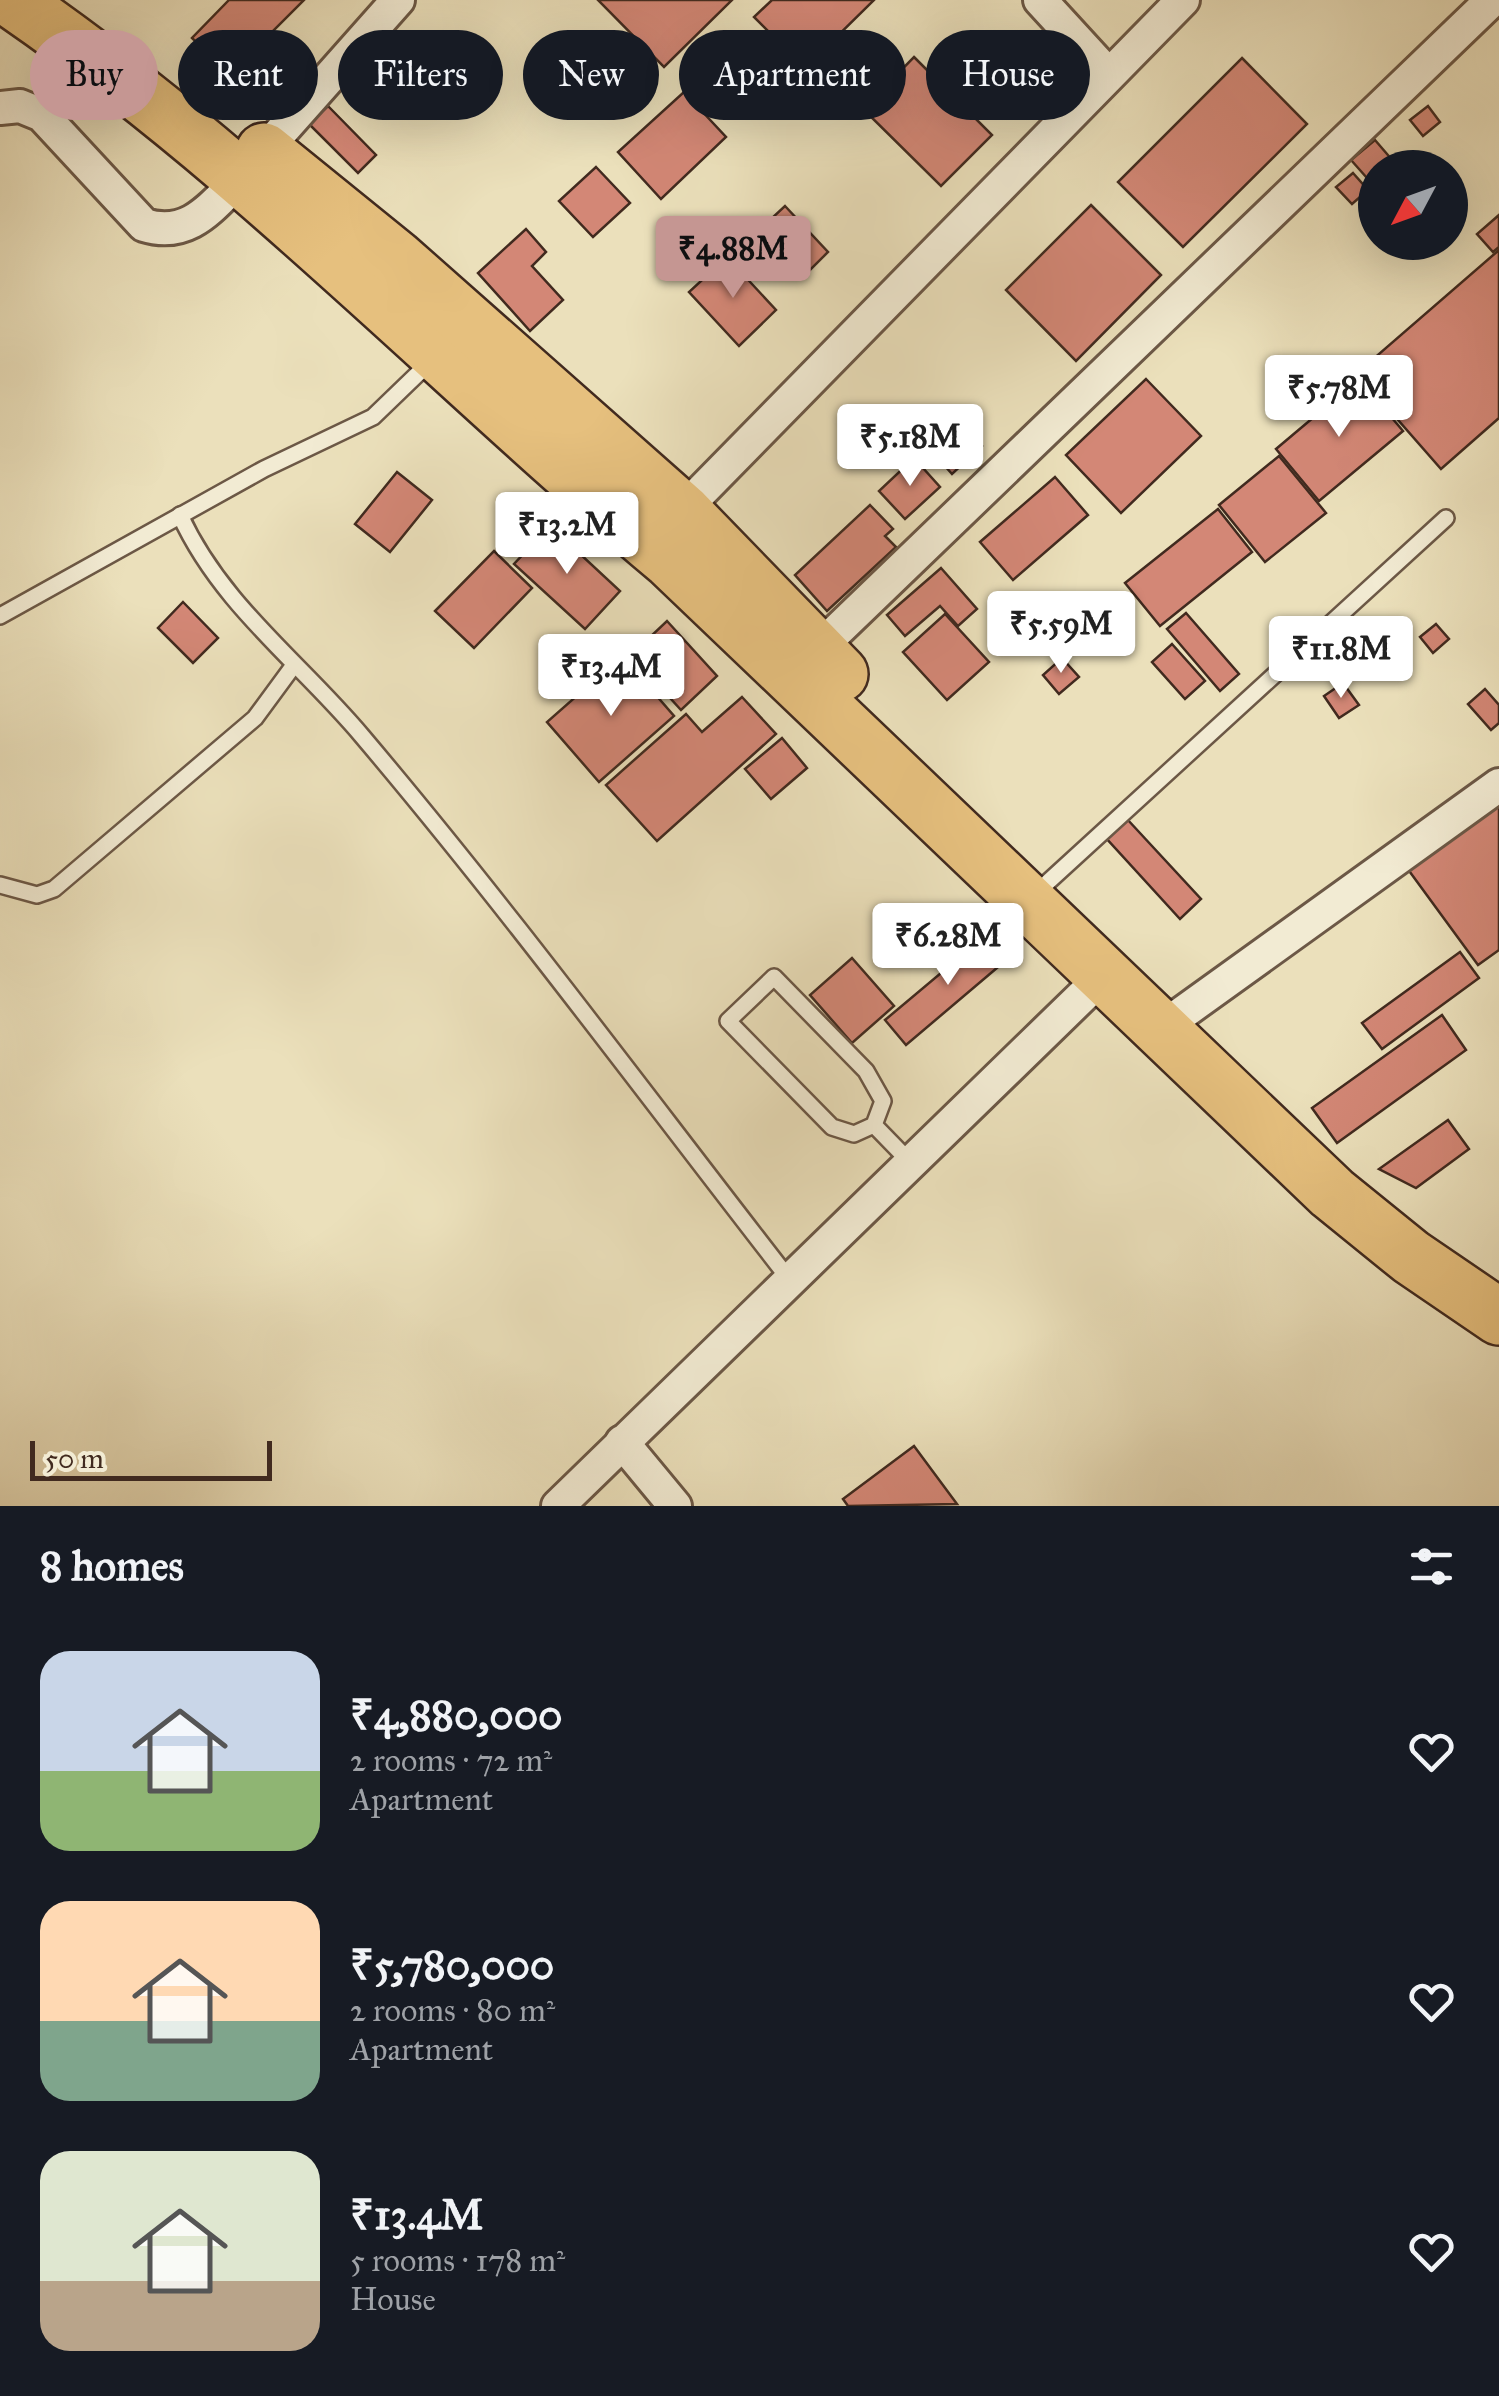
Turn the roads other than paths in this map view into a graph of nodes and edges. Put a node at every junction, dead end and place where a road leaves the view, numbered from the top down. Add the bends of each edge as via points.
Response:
1 (12, 0) edge
2 (64, 0) edge
3 (398, 0) edge
4 (1040, 0) edge
5 (1182, 0) edge
6 (1492, 0) edge
7 (1107, 73) junction
8 (0, 108) edge
9 (252, 164) junction
10 (440, 352) junction
11 (682, 511) junction
12 (180, 514) junction
13 (1446, 518) dead end
14 (0, 616) edge
15 (816, 651) junction
16 (294, 665) junction
17 (1499, 785) edge
18 (1048, 882) junction
19 (0, 885) edge
20 (1102, 977) junction
21 (1181, 1014) junction
22 (874, 1125) junction
23 (910, 1162) junction
24 (1499, 1273) edge
25 (790, 1280) junction
26 (1499, 1317) edge
27 (622, 1442) junction
28 (558, 1506) edge
29 (675, 1506) edge

1 - 9 highway
2 - 9 highway
3 - 9 street
4 - 7 street
5 - 7 street
6 - 15 street
7 - 11 street
8 - 9 street via 42,114 144,225 162,231 196,221
9 - 10 highway
9 - 11 highway via 396,258
10 - 12 lane via 373,417
10 - 20 highway via 672,562
11 - 15 highway
12 - 14 lane
12 - 16 lane via 229,596
13 - 18 lane
15 - 18 highway
16 - 19 lane via 255,718 54,889 37,895
16 - 25 lane via 360,733
17 - 21 street
18 - 21 highway
20 - 23 street
20 - 26 highway via 1332,1193
21 - 24 highway via 1326,1152 1413,1219
22 - 22 lane via 854,1134 832,1127 728,1022 774,977 866,1071 883,1101
22 - 23 lane
23 - 25 street
25 - 27 street
27 - 28 street
27 - 29 street

